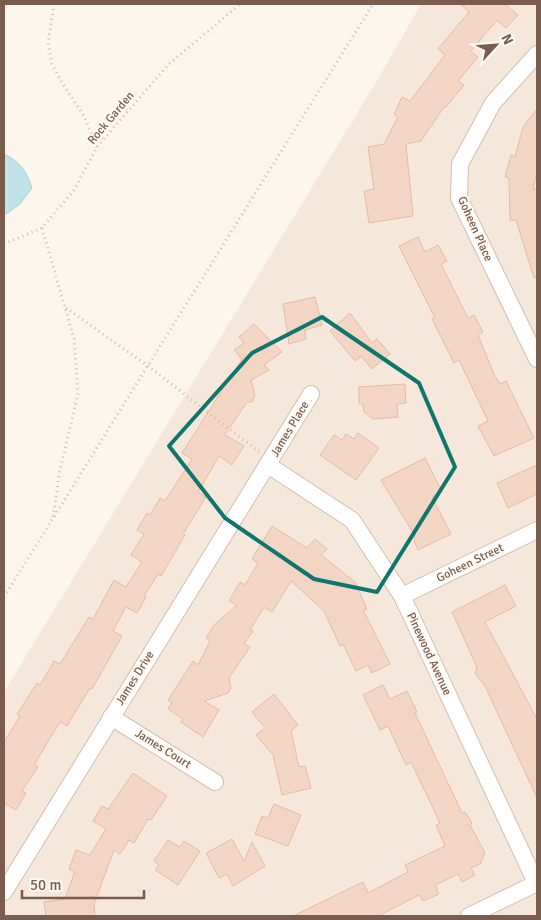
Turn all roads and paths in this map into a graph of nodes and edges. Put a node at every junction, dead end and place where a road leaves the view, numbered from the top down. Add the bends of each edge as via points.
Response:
1 (54, 4) edge
2 (240, 4) edge
3 (373, 4) edge
4 (537, 54) edge
5 (97, 147) junction
6 (42, 228) junction
7 (4, 244) edge
8 (65, 308) junction
9 (537, 359) edge
10 (148, 366) junction
11 (311, 394) dead end
12 (268, 465) junction
13 (53, 519) junction
14 (537, 530) edge
15 (402, 596) junction
16 (4, 597) edge
17 (111, 717) junction
18 (215, 782) dead end
19 (537, 884) edge
20 (4, 892) edge
21 (469, 916) edge

1 - 5 path via 48,43 52,64 84,116
2 - 5 path, Rock Garden via 168,66
3 - 10 path
4 - 9 street, Goheen Place via 493,103 469,147 460,164 459,198
5 - 6 path, Rock Garden via 74,190
6 - 7 path, Rock Garden
6 - 8 path
8 - 10 path
8 - 13 path via 74,339 78,393 59,475
10 - 12 path via 256,448
10 - 13 path
11 - 12 street, James Place
12 - 15 street, Pinewood Avenue via 352,520
12 - 17 street, James Drive
13 - 16 path
14 - 15 street, Goheen Street
15 - 19 street, Pinewood Avenue
17 - 18 street, James Court
17 - 20 street, James Drive
19 - 21 street

